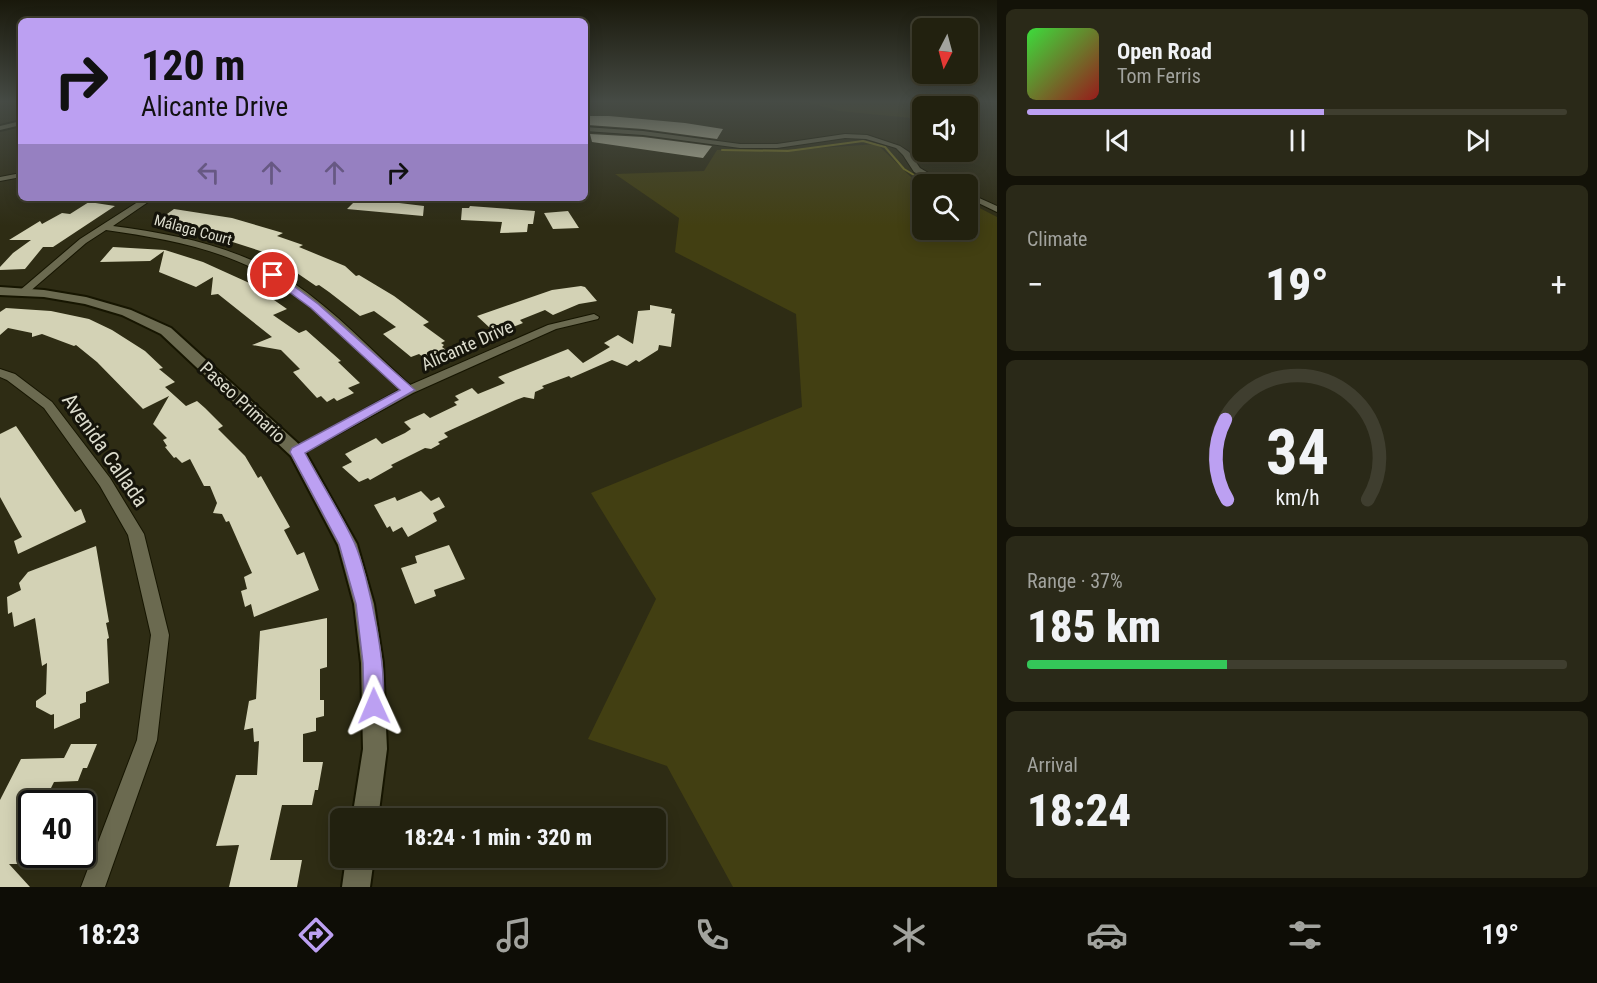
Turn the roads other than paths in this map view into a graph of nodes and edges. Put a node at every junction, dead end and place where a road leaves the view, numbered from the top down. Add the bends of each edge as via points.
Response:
1 (708, 143) edge
2 (798, 143) edge
3 (890, 143) edge
4 (924, 174) edge
5 (18, 176) edge
6 (0, 179) edge
7 (978, 200) edge
8 (145, 201) edge
9 (997, 209) edge
10 (102, 227) junction
11 (0, 291) edge
12 (24, 291) junction
13 (594, 317) dead end
14 (0, 373) edge
15 (409, 390) junction
16 (297, 452) junction
17 (367, 808) edge
18 (359, 868) edge
19 (93, 887) edge
20 (357, 887) edge

1 - 2 street
3 - 4 street
5 - 6 street
7 - 9 street
8 - 10 street
10 - 12 street
10 - 15 street, Málaga Court via 175,238 258,266 315,306
11 - 12 street, Paseo Primario
12 - 16 street, Paseo Primario via 62,294 144,318 166,331
13 - 15 street, Alicante Drive via 552,327
14 - 19 street, Avenida Callada via 11,376 48,405 111,490 136,534 160,635 147,740
15 - 16 street, Alicante Drive
16 - 17 street, Paseo Primario via 347,544 364,604 372,663 375,749
18 - 20 street

